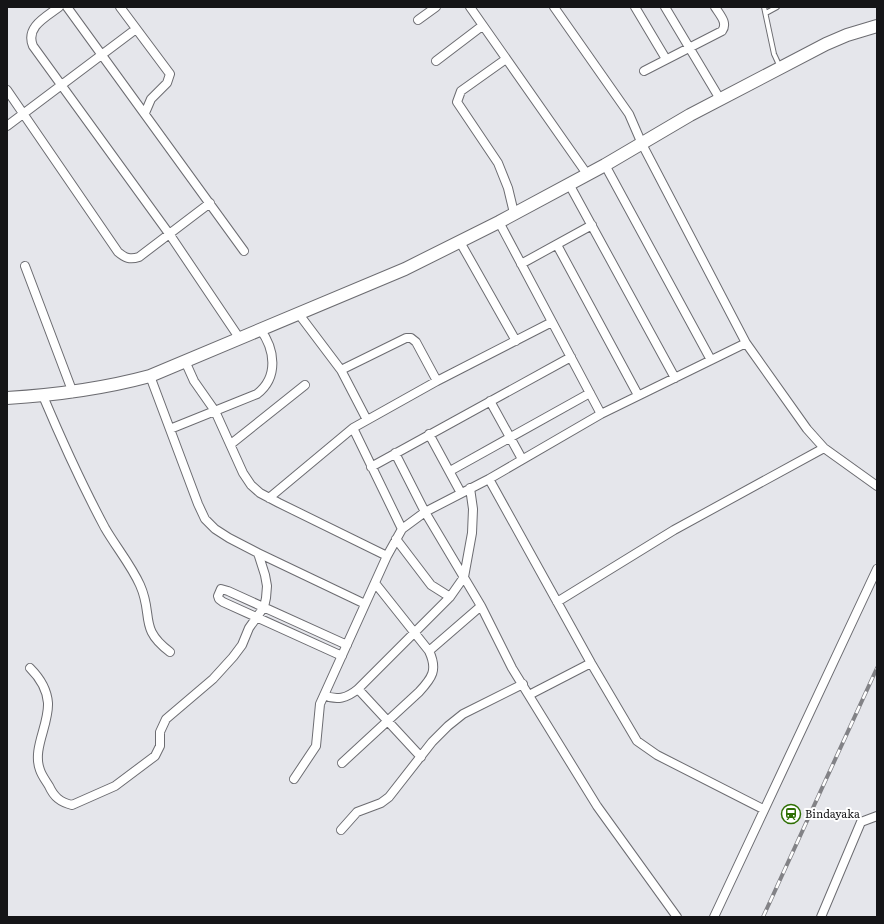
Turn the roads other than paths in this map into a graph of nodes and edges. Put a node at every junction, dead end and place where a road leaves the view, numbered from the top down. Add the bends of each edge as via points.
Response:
1 (59, 7) edge
2 (67, 7) edge
3 (120, 7) edge
4 (436, 7) edge
5 (470, 7) edge
6 (554, 7) edge
7 (635, 7) edge
8 (665, 7) edge
9 (715, 7) edge
10 (764, 7) edge
11 (777, 7) edge
12 (766, 13) junction
13 (418, 20) dead end
14 (482, 26) junction
15 (877, 26) edge
16 (136, 29) junction
17 (690, 48) junction
18 (102, 54) junction
19 (506, 59) junction
20 (666, 59) junction
21 (436, 61) dead end
22 (780, 68) junction
23 (644, 71) dead end
24 (61, 86) junction
25 (7, 90) edge
26 (720, 99) junction
27 (144, 113) junction
28 (24, 114) junction
29 (7, 126) edge
30 (642, 144) junction
31 (605, 164) junction
32 (588, 174) junction
33 (569, 184) junction
34 (210, 203) junction
35 (514, 213) junction
36 (499, 222) junction
37 (592, 225) junction
38 (170, 235) junction
39 (460, 242) junction
40 (557, 245) junction
41 (244, 251) dead end
42 (521, 264) junction
43 (25, 266) dead end
44 (298, 313) junction
45 (552, 322) junction
46 (260, 329) junction
47 (240, 339) junction
48 (516, 341) junction
49 (746, 343) junction
50 (571, 357) junction
51 (711, 360) junction
52 (185, 361) junction
53 (341, 370) junction
54 (150, 376) junction
55 (675, 378) junction
56 (437, 381) junction
57 (306, 385) dead end
58 (73, 393) junction
59 (590, 393) junction
60 (638, 395) junction
61 (43, 396) junction
62 (7, 398) edge
63 (490, 401) junction
64 (215, 411) junction
65 (601, 414) junction
66 (367, 420) junction
67 (170, 428) junction
68 (353, 428) junction
69 (429, 434) junction
70 (511, 437) junction
71 (231, 444) junction
72 (824, 448) junction
73 (394, 453) junction
74 (522, 460) junction
75 (371, 467) junction
76 (450, 471) junction
77 (489, 479) junction
78 (877, 486) edge
79 (470, 488) junction
80 (462, 493) junction
81 (269, 498) junction
82 (425, 512) junction
83 (402, 529) junction
84 (396, 539) junction
85 (258, 553) junction
86 (387, 556) junction
87 (877, 569) edge
88 (464, 577) junction
89 (375, 583) junction
90 (450, 597) junction
91 (557, 602) junction
92 (365, 604) junction
93 (481, 606) junction
94 (264, 607) junction
95 (256, 617) junction
96 (414, 632) junction
97 (347, 645) junction
98 (170, 652) dead end
99 (428, 652) junction
100 (342, 656) junction
101 (591, 663) junction
102 (30, 668) dead end
103 (523, 684) junction
104 (358, 689) junction
105 (324, 695) junction
106 (529, 695) junction
107 (388, 720) junction
108 (421, 757) junction
109 (342, 763) dead end
110 (294, 779) dead end
111 (764, 809) junction
112 (877, 816) edge
113 (341, 830) dead end
114 (677, 917) edge
115 (714, 917) edge
116 (821, 917) edge

1 - 24 street via 34,27 30,39
2 - 18 street
3 - 16 street
4 - 13 street
5 - 14 street
6 - 30 street via 629,114
7 - 20 street
8 - 17 street
9 - 17 street via 725,27
10 - 12 lane
11 - 12 lane
12 - 22 lane via 774,54
14 - 19 street
14 - 21 street
15 - 22 street via 847,34
16 - 18 street
16 - 27 street via 170,74 167,84 151,99
17 - 20 street
17 - 26 street
18 - 24 street
18 - 27 street
19 - 32 street
19 - 35 street via 461,91 457,102 498,163
20 - 23 street
22 - 26 street
24 - 28 street
24 - 38 street
25 - 28 street
26 - 30 street
27 - 34 street
28 - 29 street
28 - 38 street via 118,252 124,257 139,257
30 - 31 street
30 - 49 street
31 - 32 street
31 - 51 street
32 - 33 street
33 - 35 street
33 - 37 street
34 - 38 street
34 - 41 street
35 - 36 street
36 - 39 street
36 - 42 street
37 - 40 street
37 - 55 street
38 - 47 street
39 - 44 street via 405,269
39 - 48 street
40 - 42 street
40 - 60 street
42 - 45 street
43 - 58 street
44 - 46 street
44 - 53 street
45 - 48 street
45 - 50 street
46 - 47 street
46 - 64 street via 268,340 273,355 268,383 257,394
47 - 52 street
48 - 56 street
49 - 51 street
49 - 72 street via 806,429
50 - 59 street
50 - 63 street
51 - 55 street
52 - 54 street
52 - 64 street via 194,381
53 - 56 street via 406,338 411,338 416,342
53 - 66 street
54 - 58 street via 114,386
54 - 67 street
55 - 60 street
56 - 66 street
57 - 71 street
58 - 61 street
59 - 65 street
59 - 70 street
60 - 65 street
61 - 62 street
61 - 98 street via 59,435 105,528 140,584 146,601 148,626 153,637
63 - 69 street
63 - 70 street
64 - 67 street
64 - 71 street
65 - 74 street
66 - 68 street
67 - 85 street via 205,518 215,529
68 - 75 street
68 - 81 street
69 - 73 street
69 - 76 street
70 - 74 street
70 - 76 street
71 - 81 street via 251,485
72 - 78 street
72 - 91 street via 674,530
73 - 75 street
73 - 82 street
74 - 77 street
75 - 83 street
76 - 80 street
77 - 79 street
77 - 91 street
79 - 80 street
79 - 88 street via 473,509 472,533
80 - 82 street
81 - 86 street
82 - 83 street
82 - 88 street
83 - 84 street
84 - 86 street
84 - 90 street via 431,585
85 - 92 street
85 - 94 street via 267,586
86 - 89 street
87 - 111 street
88 - 90 street
88 - 93 street
89 - 92 street
89 - 96 street
90 - 96 street
91 - 101 street
92 - 97 street
93 - 99 street
93 - 103 street via 500,647
94 - 95 street
94 - 95 street via 221,589 219,599
94 - 97 street
95 - 100 street
95 - 102 street via 233,657 213,679 166,719 160,732 160,746 155,756 115,786 72,804 58,799 40,771 39,756 47,721 48,703 40,678
96 - 99 street
96 - 104 street
97 - 100 street
99 - 107 street via 433,660 434,670 429,680
100 - 105 street
101 - 106 street
101 - 111 street via 637,742 657,755
103 - 106 street
103 - 108 street via 463,714 448,726
104 - 105 street via 340,699
104 - 107 street
105 - 110 street via 317,718 316,746
106 - 114 street via 597,806
107 - 108 street
107 - 109 street
108 - 113 street via 389,797 381,803 357,812
111 - 115 street
112 - 116 street via 861,822

